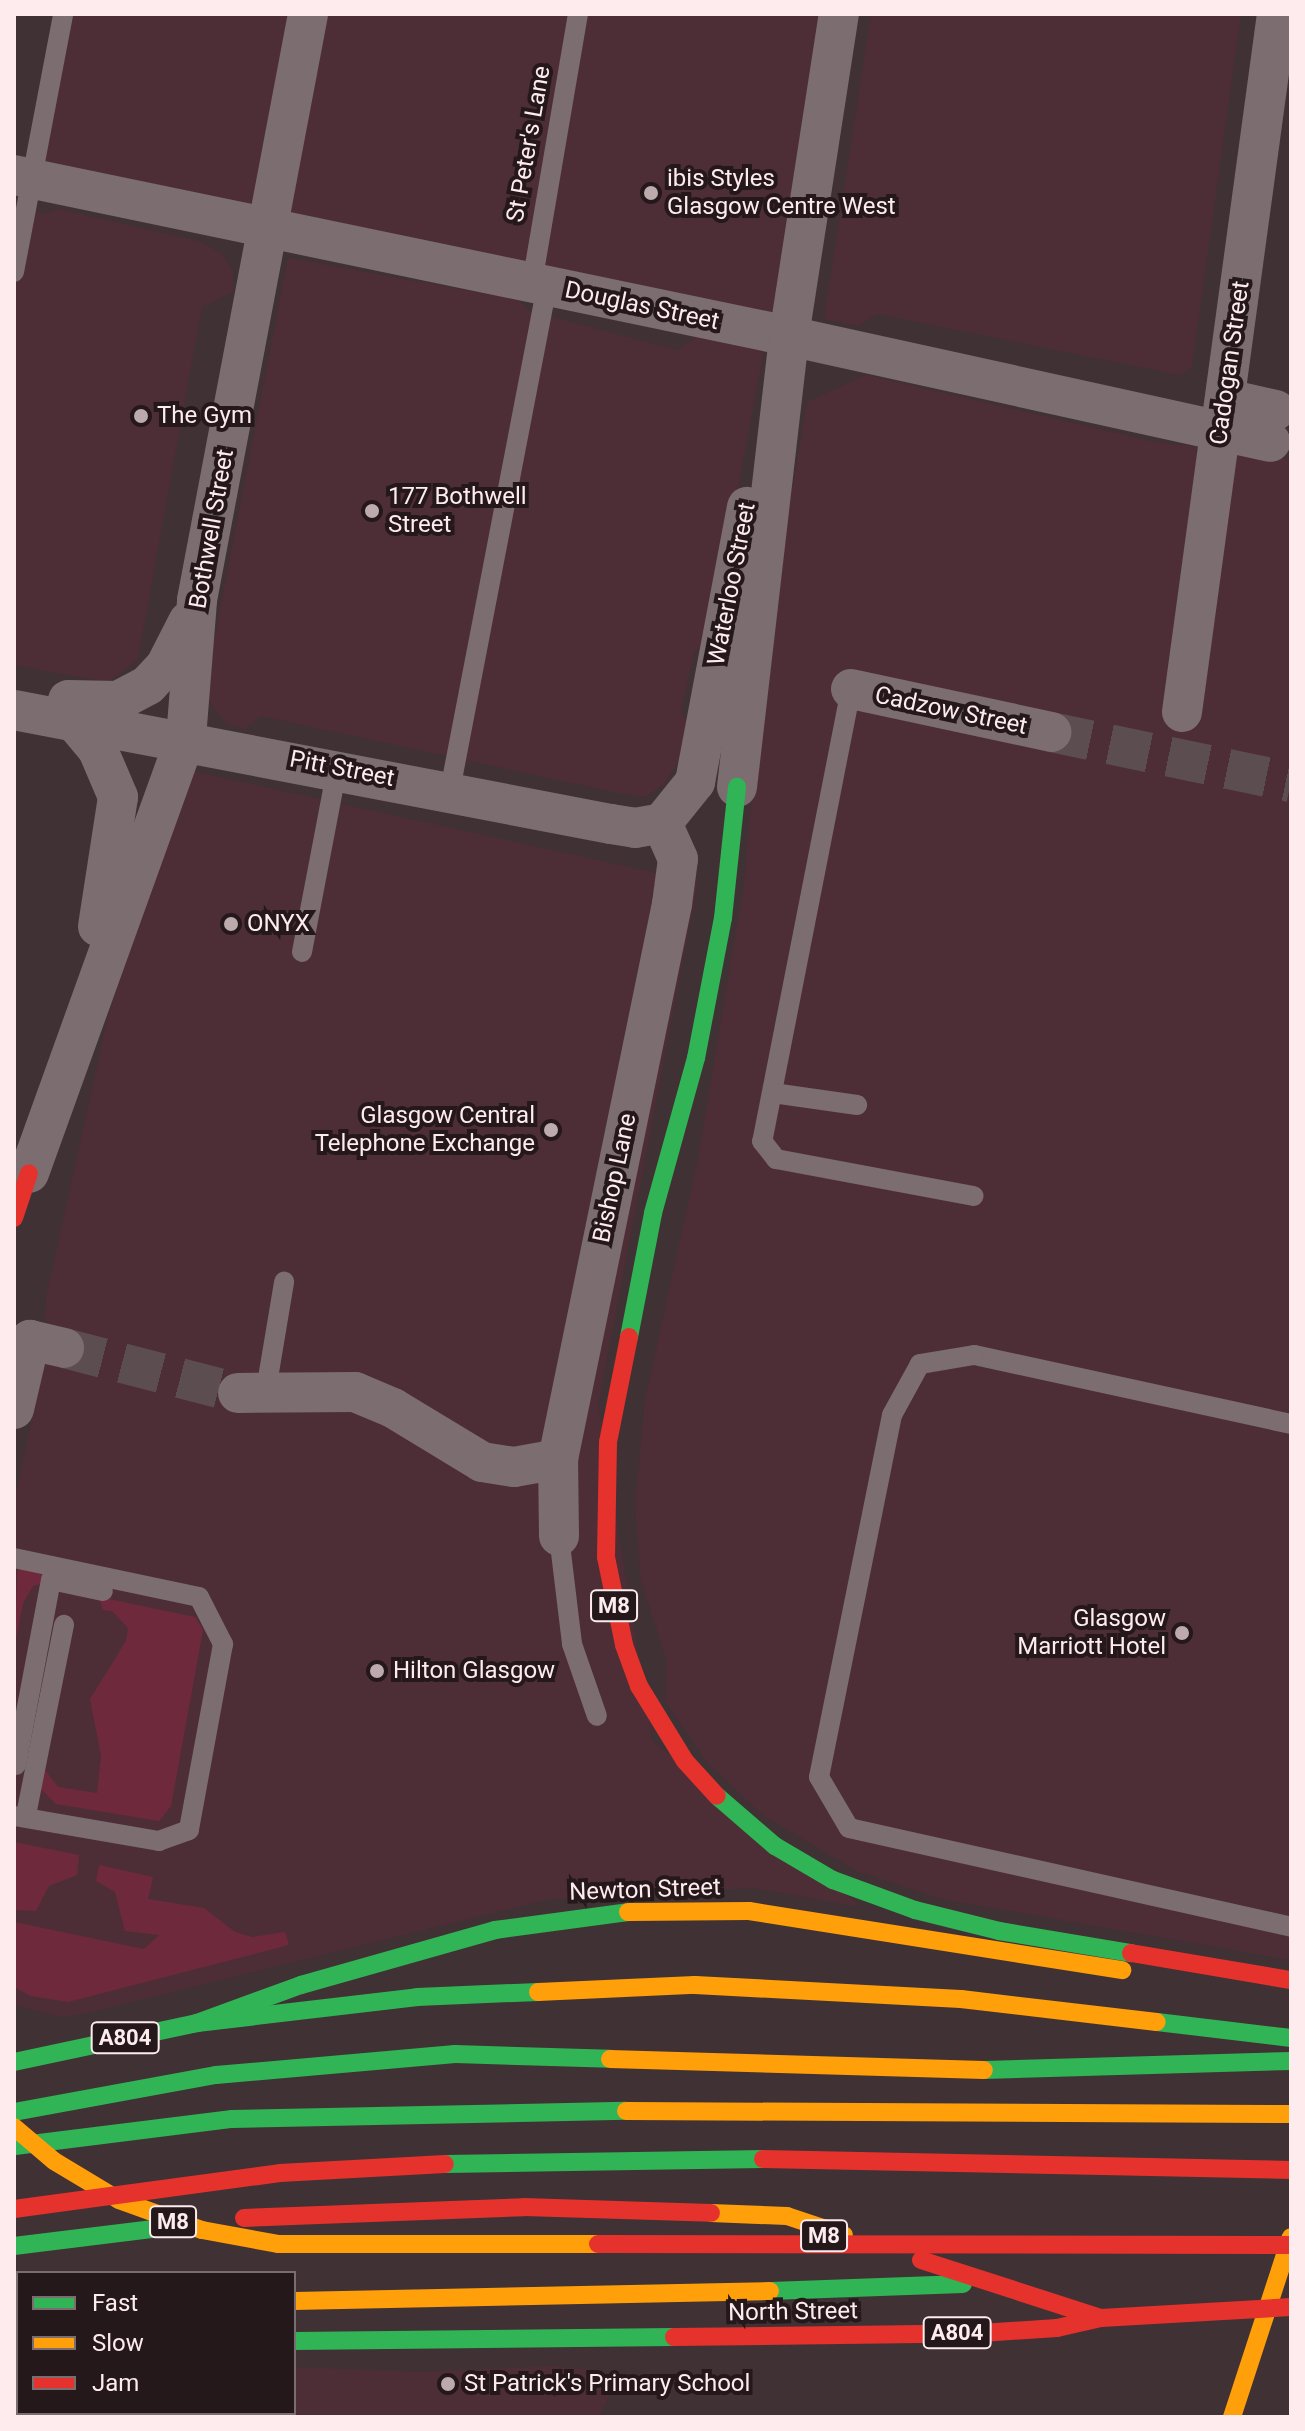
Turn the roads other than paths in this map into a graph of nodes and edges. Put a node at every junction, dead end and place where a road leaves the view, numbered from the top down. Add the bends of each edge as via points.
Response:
1 (63, 14) edge
2 (308, 14) edge
3 (578, 14) edge
4 (839, 14) edge
5 (1277, 14) edge
6 (23, 177) edge
7 (269, 227) junction
8 (14, 272) edge
9 (539, 285) junction
10 (789, 336) junction
11 (1224, 415) junction
12 (1273, 426) dead end
13 (197, 600) junction
14 (851, 689) joint
15 (17, 711) edge
16 (1182, 712) dead end
17 (74, 721) junction
18 (1051, 732) tunnel mouth
19 (186, 738) junction
20 (337, 768) junction
21 (737, 787) joint
22 (450, 790) junction
23 (662, 823) junction
24 (302, 952) dead end
25 (80, 1032) junction
26 (773, 1093) junction
27 (857, 1105) dead end
28 (29, 1173) joint
29 (974, 1196) dead end
30 (14, 1218) edge
31 (284, 1282) dead end
32 (47, 1344) dead end
33 (252, 1395) joint
34 (14, 1409) edge
35 (1291, 1424) edge
36 (558, 1459) junction
37 (559, 1536) joint
38 (14, 1558) edge
39 (205, 1611) junction
40 (64, 1625) dead end
41 (597, 1716) dead end
42 (16, 1765) edge
43 (20, 1816) edge
44 (1291, 1927) edge
45 (1291, 1980) edge
46 (1291, 1989) edge
47 (197, 2023) junction
48 (14, 2037) edge
49 (1291, 2038) edge
50 (33, 2058) edge
51 (1291, 2061) edge
52 (14, 2112) edge
53 (1291, 2114) edge
54 (14, 2127) edge
55 (14, 2146) edge
56 (1291, 2170) edge
57 (14, 2209) edge
58 (1291, 2224) edge
59 (1291, 2237) edge
60 (14, 2246) edge
61 (1291, 2246) edge
62 (357, 2247) junction
63 (1155, 2266) dead end
64 (1052, 2278) dead end
65 (296, 2301) edge
66 (1291, 2307) edge
67 (1101, 2318) junction
68 (296, 2341) edge
69 (1232, 2417) edge

1 - 6 lane
2 - 7 street, Bothwell Street
3 - 9 lane, St Peter's Lane
4 - 10 street, Waterloo Street
5 - 11 street, Cadogan Street
6 - 7 street, Douglas Street
6 - 8 lane
7 - 9 street, Douglas Street
7 - 13 street, Bothwell Street
9 - 10 street, Douglas Street
9 - 22 lane, St Peter's Lane
10 - 11 street, Douglas Street
10 - 21 street, Waterloo Street
10 - 23 street, Waterloo Street via 734,562 695,782
11 - 12 street, Douglas Street
11 - 16 street, Cadogan Street
13 - 15 street, Pitt Street via 176,649 148,685 118,701 52,699
13 - 19 street, Bothwell Street
14 - 18 street, Cadzow Street
14 - 26 lane
15 - 17 street, Pitt Street
17 - 19 street, Pitt Street
17 - 25 street, Bothwell Street via 98,750 118,797
19 - 20 street, Pitt Street
19 - 25 street, Bothwell Street
20 - 22 street, Pitt Street
20 - 24 lane
21 - 45 main road, M8 via 723,918 696,1058 653,1213 608,1442 606,1557 624,1645 639,1686 685,1761 711,1791 775,1846 833,1880 915,1910 999,1931
22 - 23 street, Pitt Street via 623,826
23 - 36 street, Bishop Lane via 678,859 672,904
25 - 28 street, Bothwell Street
26 - 27 lane
26 - 29 lane via 762,1141 776,1159
28 - 30 main road
31 - 33 lane
32 - 34 street
33 - 36 street via 355,1392 393,1408 482,1462 514,1467
35 - 44 lane via 974,1355 920,1364 892,1415 819,1777 849,1828
36 - 37 street, Bishop Lane
37 - 41 lane via 572,1644
38 - 39 lane via 199,1597
39 - 42 lane via 51,1580
39 - 43 lane via 223,1644 189,1830 159,1841
40 - 43 lane
46 - 47 main road, Newton Street / A804 via 1044,1962 749,1911 653,1909 495,1930 301,1985
47 - 49 main road via 432,1996 695,1985 961,1999
47 - 50 main road, Newton Street / A804
48 - 50 street
51 - 52 main road via 999,2070 455,2054 216,2075
53 - 55 main road via 483,2110 232,2119
54 - 62 main road, M8 via 84,2180 151,2214 241,2239
56 - 57 main road, M8 via 769,2159 461,2163 280,2173
58 - 62 main road, M8
59 - 69 main road
60 - 67 main road via 242,2218 347,2212 524,2207 787,2216
61 - 62 main road, M8
61 - 63 main road
64 - 65 main road via 544,2299
66 - 67 main road, North Street / A804
67 - 68 main road, North Street / A804 via 1057,2328 981,2333

